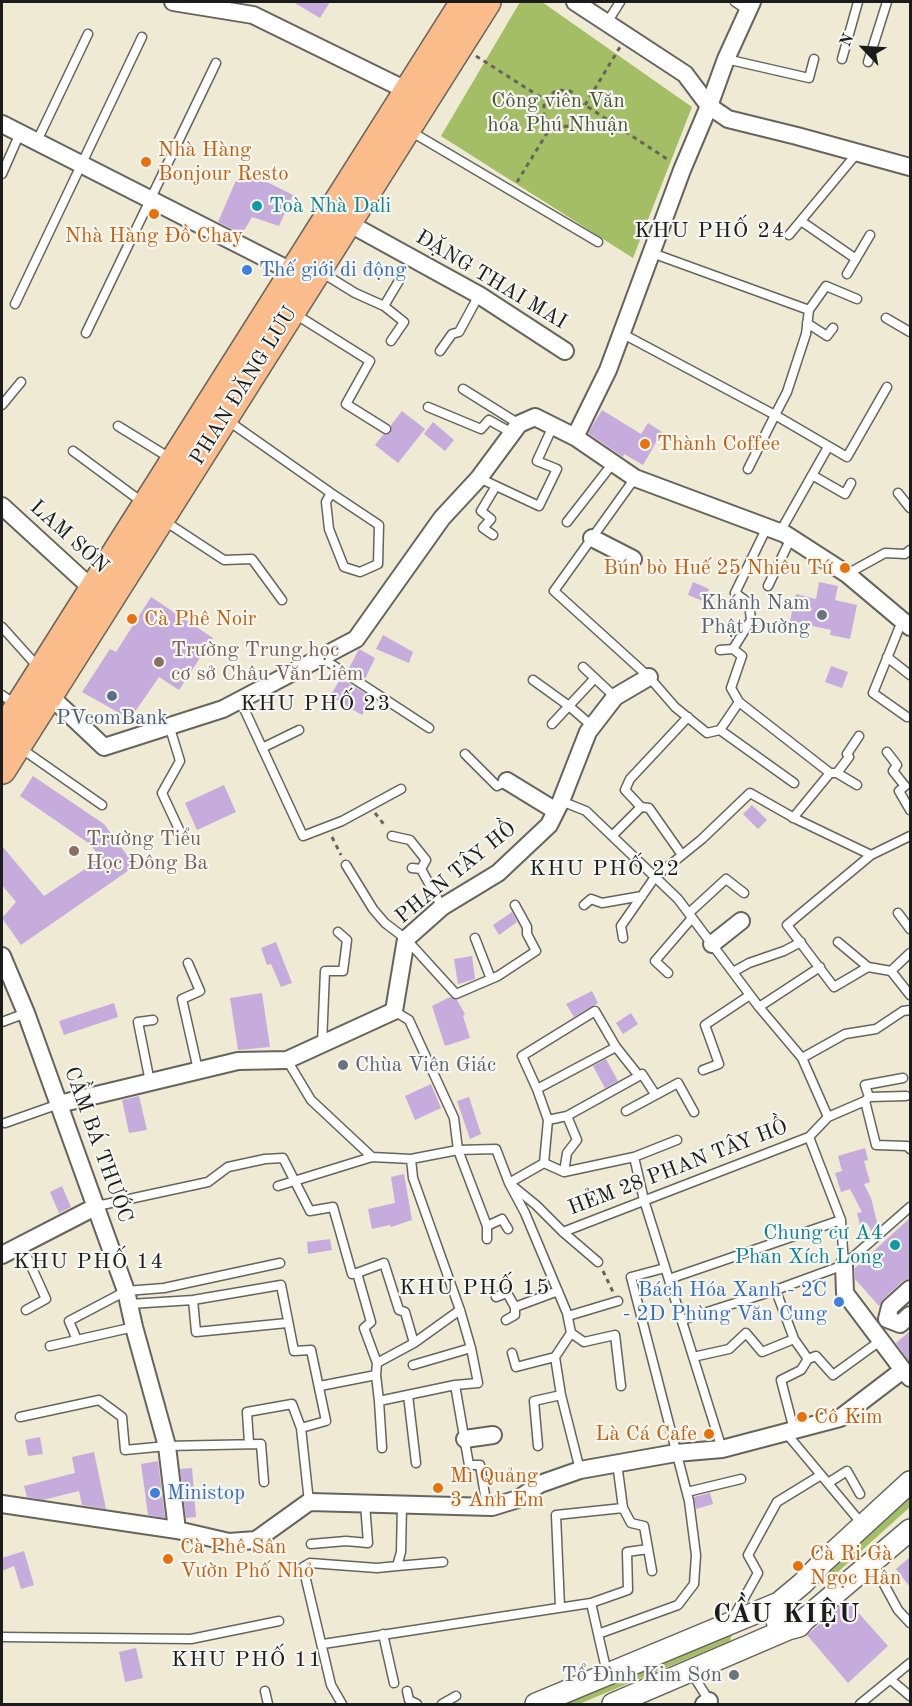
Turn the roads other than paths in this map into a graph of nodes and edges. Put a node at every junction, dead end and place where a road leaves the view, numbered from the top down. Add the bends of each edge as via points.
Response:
1 (173, 2) edge
2 (487, 2) edge
3 (575, 2) edge
4 (620, 2) edge
5 (858, 2) edge
6 (886, 2) edge
7 (456, 4) edge
8 (745, 4) edge
9 (608, 21) junction
10 (88, 34) dead end
11 (142, 37) dead end
12 (726, 59) junction
13 (814, 59) dead end
14 (842, 59) dead end
15 (868, 62) dead end
16 (216, 63) dead end
17 (408, 91) junction
18 (710, 106) junction
19 (2, 124) edge
20 (407, 129) junction
21 (20, 133) junction
22 (37, 141) junction
23 (858, 152) junction
24 (82, 164) junction
25 (910, 167) edge
26 (2, 174) edge
27 (149, 199) junction
28 (339, 218) junction
29 (801, 221) junction
30 (789, 235) dead end
31 (870, 235) dead end
32 (598, 242) dead end
33 (652, 253) junction
34 (856, 259) junction
35 (306, 271) junction
36 (847, 274) dead end
37 (400, 279) dead end
38 (479, 295) junction
39 (856, 299) dead end
40 (15, 304) dead end
41 (384, 306) junction
42 (809, 310) junction
43 (292, 312) junction
44 (886, 318) dead end
45 (807, 322) junction
46 (833, 328) dead end
47 (910, 332) edge
48 (86, 333) dead end
49 (623, 334) junction
50 (391, 341) dead end
51 (440, 351) dead end
52 (566, 351) dead end
53 (21, 382) dead end
54 (886, 387) dead end
55 (463, 389) dead end
56 (2, 405) edge
57 (428, 407) dead end
58 (775, 415) junction
59 (224, 418) junction
60 (118, 426) dead end
61 (553, 426) junction
62 (516, 428) junction
63 (386, 429) dead end
64 (575, 437) junction
65 (828, 447) junction
66 (73, 451) dead end
67 (173, 460) junction
68 (613, 463) junction
69 (748, 469) dead end
70 (812, 475) junction
71 (479, 478) junction
72 (635, 478) junction
73 (851, 483) dead end
74 (496, 486) junction
75 (331, 493) junction
76 (898, 493) dead end
77 (2, 506) edge
78 (910, 508) edge
79 (153, 511) junction
80 (567, 522) dead end
81 (779, 532) junction
82 (493, 534) dead end
83 (592, 538) junction
84 (910, 550) edge
85 (633, 559) dead end
86 (847, 574) junction
87 (768, 586) dead end
88 (99, 595) junction
89 (282, 600) dead end
90 (906, 624) edge
91 (2, 627) edge
92 (733, 649) junction
93 (720, 650) dead end
94 (322, 657) junction
95 (887, 657) junction
96 (583, 667) dead end
97 (910, 675) edge
98 (649, 677) junction
99 (595, 678) junction
100 (533, 680) dead end
101 (44, 682) junction
102 (615, 697) junction
103 (10, 700) edge
104 (240, 700) junction
105 (739, 702) junction
106 (569, 706) junction
107 (688, 717) junction
108 (907, 717) dead end
109 (552, 724) dead end
110 (168, 725) junction
111 (592, 726) junction
112 (429, 728) dead end
113 (299, 730) dead end
114 (720, 730) junction
115 (859, 736) dead end
116 (9, 739) edge
117 (262, 747) junction
118 (887, 752) dead end
119 (465, 754) dead end
120 (2, 770) edge
121 (834, 773) junction
122 (507, 781) joint
123 (794, 783) dead end
124 (857, 785) dead end
125 (401, 789) dead end
126 (102, 805) dead end
127 (558, 806) junction
128 (641, 807) junction
129 (910, 810) edge
130 (793, 818) junction
131 (392, 836) road end
132 (612, 836) junction
133 (910, 836) edge
134 (183, 838) dead end
135 (682, 855) junction
136 (871, 855) junction
137 (346, 865) road end
138 (655, 877) junction
139 (744, 893) dead end
140 (642, 896) junction
141 (515, 905) dead end
142 (584, 905) dead end
143 (442, 907) junction
144 (898, 913) dead end
145 (690, 915) junction
146 (741, 921) dead end
147 (910, 929) edge
148 (338, 932) dead end
149 (475, 938) dead end
150 (623, 938) dead end
151 (406, 939) junction
152 (801, 942) junction
153 (838, 942) dead end
154 (712, 944) junction
155 (910, 953) edge
156 (2, 956) edge
157 (188, 963) dead end
158 (868, 967) junction
159 (820, 968) junction
160 (891, 971) junction
161 (733, 972) junction
162 (668, 973) dead end
163 (491, 979) junction
164 (750, 995) junction
165 (910, 995) edge
166 (759, 1007) junction
167 (394, 1011) junction
168 (907, 1011) edge
169 (26, 1013) junction
170 (153, 1020) dead end
171 (910, 1020) edge
172 (2, 1022) edge
173 (322, 1044) junction
174 (616, 1047) junction
175 (802, 1058) junction
176 (287, 1060) junction
177 (198, 1070) junction
178 (703, 1070) dead end
179 (639, 1076) junction
180 (903, 1078) dead end
181 (150, 1082) junction
182 (537, 1089) junction
183 (656, 1094) junction
184 (906, 1096) dead end
185 (867, 1099) junction
186 (59, 1104) junction
187 (626, 1111) dead end
188 (694, 1112) dead end
189 (567, 1116) junction
190 (828, 1117) junction
191 (548, 1120) junction
192 (5, 1123) dead end
193 (809, 1137) junction
194 (676, 1140) dead end
195 (910, 1149) edge
196 (458, 1150) junction
197 (372, 1157) junction
198 (634, 1157) junction
199 (411, 1159) junction
200 (544, 1163) junction
201 (564, 1172) junction
202 (295, 1181) junction
203 (509, 1183) junction
204 (278, 1186) dead end
205 (644, 1200) junction
206 (97, 1206) junction
207 (910, 1207) edge
208 (841, 1220) junction
209 (487, 1226) junction
210 (508, 1229) dead end
211 (563, 1232) junction
212 (487, 1239) dead end
213 (22, 1246) junction
214 (2, 1256) edge
215 (598, 1262) road end
216 (280, 1263) dead end
217 (844, 1266) junction
218 (665, 1268) junction
219 (357, 1273) junction
220 (669, 1279) junction
221 (910, 1289) edge
222 (558, 1291) junction
223 (776, 1291) junction
224 (128, 1298) junction
225 (496, 1298) dead end
226 (193, 1300) junction
227 (618, 1301) road end
228 (515, 1307) junction
229 (26, 1310) dead end
230 (460, 1310) junction
231 (910, 1315) edge
232 (568, 1316) junction
233 (888, 1319) junction
234 (506, 1320) dead end
235 (682, 1320) junction
236 (287, 1323) junction
237 (134, 1328) junction
238 (571, 1333) junction
239 (876, 1336) junction
240 (794, 1339) junction
241 (76, 1340) junction
242 (414, 1342) junction
243 (50, 1346) dead end
244 (471, 1348) junction
245 (512, 1353) dead end
246 (555, 1357) junction
247 (693, 1357) junction
248 (807, 1359) junction
249 (377, 1363) junction
250 (413, 1365) dead end
251 (907, 1374) edge
252 (376, 1375) junction
253 (454, 1384) junction
254 (320, 1386) junction
255 (621, 1386) dead end
256 (408, 1395) junction
257 (561, 1395) junction
258 (379, 1401) junction
259 (20, 1418) dead end
260 (301, 1428) junction
261 (790, 1431) junction
262 (493, 1435) dead end
263 (465, 1439) junction
264 (249, 1443) junction
265 (167, 1446) junction
266 (538, 1446) dead end
267 (382, 1448) dead end
268 (722, 1449) junction
269 (676, 1452) junction
270 (416, 1463) dead end
271 (617, 1463) junction
272 (580, 1470) junction
273 (821, 1475) junction
274 (741, 1479) dead end
275 (264, 1482) dead end
276 (910, 1482) edge
277 (828, 1483) junction
278 (687, 1492) junction
279 (860, 1494) dead end
280 (309, 1502) junction
281 (2, 1504) edge
282 (365, 1504) junction
283 (402, 1505) junction
284 (488, 1507) junction
285 (623, 1508) junction
286 (863, 1526) junction
287 (177, 1530) junction
288 (910, 1530) edge
289 (311, 1544) dead end
290 (648, 1549) junction
291 (443, 1562) dead end
292 (873, 1563) junction
293 (397, 1566) junction
294 (652, 1571) dead end
295 (781, 1602) junction
296 (591, 1603) junction
297 (560, 1607) junction
298 (279, 1621) dead end
299 (730, 1623) junction
300 (910, 1623) edge
301 (796, 1624) junction
302 (383, 1634) junction
303 (598, 1634) junction
304 (2, 1637) edge
305 (323, 1644) junction
306 (910, 1663) edge
307 (691, 1671) junction
308 (608, 1674) junction
309 (891, 1680) junction
310 (394, 1683) dead end
311 (265, 1691) dead end
312 (407, 1691) dead end
313 (456, 1696) dead end
314 (910, 1696) edge
315 (709, 1703) edge
316 (268, 1704) edge
317 (342, 1704) edge
318 (417, 1704) edge
319 (442, 1704) edge
320 (536, 1704) edge
321 (613, 1704) edge
322 (860, 1704) edge

1 - 17 street via 253,15
2 - 20 main road, PHAN ĐĂNG LƯU
3 - 9 street
4 - 9 lane
5 - 14 lane
6 - 15 lane
7 - 17 main road, PHAN ĐĂNG LƯU
8 - 12 street
9 - 18 street via 685,74
10 - 22 lane
11 - 24 lane
12 - 13 lane via 808,78
12 - 18 street
16 - 27 lane
17 - 28 main road, PHAN ĐĂNG LƯU
18 - 23 street via 728,119
18 - 33 street
19 - 21 street
20 - 28 main road, PHAN ĐĂNG LƯU
20 - 32 lane
21 - 22 street
21 - 26 lane
22 - 24 street
23 - 25 street
23 - 29 lane
24 - 27 street
24 - 40 lane
27 - 35 street
27 - 48 lane
28 - 35 main road, PHAN ĐĂNG LƯU
28 - 38 street, ĐẶNG THAI MAI
29 - 30 lane
29 - 34 lane
31 - 34 lane
33 - 42 lane
33 - 49 street
34 - 36 lane
35 - 41 lane
35 - 43 main road, PHAN ĐĂNG LƯU
35 - 67 main road, PHAN ĐĂNG LƯU
37 - 41 lane
38 - 51 lane via 459,332 452,334
38 - 52 street, ĐẶNG THAI MAI
39 - 42 lane via 826,286
41 - 50 lane via 404,322
42 - 45 lane
43 - 59 main road, PHAN ĐĂNG LƯU
43 - 63 lane via 370,361 346,404
44 - 47 lane
45 - 46 lane via 827,336
45 - 58 lane via 787,392
49 - 58 lane
49 - 64 street
53 - 56 lane
54 - 65 lane via 847,458
55 - 62 lane
57 - 62 lane via 481,429 489,420
58 - 65 lane
58 - 69 lane
59 - 75 lane
59 - 79 main road, PHAN ĐĂNG LƯU
60 - 67 lane
61 - 62 street via 535,417
61 - 64 street
61 - 74 lane via 537,461 557,469 538,506
62 - 71 street
64 - 68 street
65 - 70 lane
66 - 79 lane
67 - 79 main road, PHAN ĐĂNG LƯU
68 - 72 street
68 - 80 lane
70 - 73 lane via 845,494
70 - 81 lane
71 - 74 lane
71 - 94 street via 442,518 356,639
72 - 81 street
72 - 83 lane
74 - 82 lane via 481,511 491,519 483,528
75 - 75 lane via 326,502 329,530 344,567 360,572 378,564 379,525
76 - 78 lane
77 - 88 street, LAM SƠN
79 - 88 main road, PHAN ĐĂNG LƯU
79 - 89 lane via 224,560 252,559
81 - 86 street
81 - 87 lane
81 - 92 lane via 735,593 750,603 751,620
83 - 85 street
83 - 98 lane via 554,591
84 - 86 lane via 905,554 885,553
86 - 90 street
88 - 101 main road, PHAN ĐĂNG LƯU
90 - 95 lane
91 - 101 lane
92 - 93 lane
92 - 105 lane via 742,656 730,688
94 - 104 street
94 - 112 lane
95 - 97 lane
95 - 108 lane via 873,693
96 - 99 lane
98 - 102 street, PHAN TÂY HỒ
98 - 107 lane
99 - 102 lane
99 - 106 lane
100 - 106 lane
101 - 103 main road, PHAN ĐĂNG LƯU
101 - 110 street via 104,747
101 - 116 main road, PHAN ĐĂNG LƯU
102 - 111 street, PHAN TÂY HỒ
103 - 116 main road, PHAN ĐĂNG LƯU
104 - 110 street
104 - 117 lane
105 - 114 lane
105 - 121 lane
106 - 109 lane
106 - 111 lane
107 - 114 lane via 707,733
107 - 128 lane via 630,779 626,790
110 - 134 lane via 180,760 162,793
111 - 127 street, PHAN TÂY HỒ
113 - 117 lane
114 - 123 lane
115 - 121 lane via 847,754 849,757
116 - 120 main road, PHAN ĐĂNG LƯU
116 - 126 lane
117 - 125 lane via 303,836
118 - 129 lane via 897,765 893,771 905,786 899,791
119 - 122 lane via 497,786
121 - 124 lane
121 - 130 lane
122 - 127 street
127 - 132 lane via 586,811
127 - 143 street, PHAN TÂY HỒ via 549,825 498,873
128 - 132 lane
128 - 135 lane via 649,808
130 - 135 lane via 750,793
130 - 136 lane
131 - 143 lane via 410,840 426,860 417,869
132 - 138 lane
133 - 136 lane
135 - 138 lane
136 - 152 lane via 787,925
137 - 151 lane via 373,909
138 - 140 lane
138 - 145 lane
139 - 145 lane via 726,879
140 - 142 lane via 602,903 591,899
140 - 150 lane via 621,926
141 - 163 lane via 536,951
143 - 151 street, PHAN TÂY HỒ
144 - 147 lane
145 - 154 lane
145 - 162 lane via 655,961
146 - 154 street
148 - 173 lane via 346,940 343,971 325,971
149 - 163 lane
151 - 163 lane via 456,994
151 - 167 street, PHAN TÂY HỒ
152 - 159 lane
152 - 161 lane
153 - 158 lane
154 - 161 lane
155 - 160 lane
156 - 169 street, CẦM BÁ THƯỚC
157 - 177 lane via 200,991 182,999
158 - 159 lane via 834,987
158 - 160 lane
159 - 166 lane
160 - 165 lane
161 - 164 lane
164 - 166 lane
164 - 178 lane via 705,1024 718,1064
166 - 175 lane
167 - 173 street
167 - 196 lane via 409,1020 454,1118
168 - 171 lane
168 - 175 lane via 876,1029 845,1034
169 - 172 lane
169 - 186 street, CẦM BÁ THƯỚC
170 - 181 lane via 138,1022
173 - 176 street
174 - 179 lane
174 - 182 lane
174 - 182 lane via 595,1011 522,1056
175 - 190 lane
176 - 177 street via 238,1061
176 - 197 lane via 311,1100
177 - 181 street
179 - 183 lane via 642,1074
179 - 189 lane
180 - 185 lane via 865,1085
181 - 186 street
182 - 191 lane
183 - 187 lane
183 - 188 lane via 678,1083
184 - 185 lane
185 - 190 lane
185 - 195 lane via 876,1145
186 - 192 lane
186 - 206 street, CẦM BÁ THƯỚC
189 - 191 lane
189 - 201 lane via 577,1140 567,1153
190 - 193 lane
191 - 200 lane
193 - 205 lane, HẺM 28 PHAN TÂY HỒ
193 - 208 lane
194 - 198 lane
196 - 199 lane, HẺM 28 PHAN TÂY HỒ
196 - 203 lane, HẺM 28 PHAN TÂY HỒ via 496,1149
196 - 209 lane
197 - 199 lane, HẺM 28 PHAN TÂY HỒ
197 - 202 lane
198 - 201 lane
198 - 205 lane
199 - 230 lane via 413,1178
200 - 201 lane
200 - 203 lane
202 - 204 lane
202 - 206 lane via 283,1158 265,1159 228,1167 208,1182
202 - 219 lane via 310,1211 333,1207 351,1274
203 - 211 lane, HẺM 28 PHAN TÂY HỒ
203 - 222 lane
205 - 211 lane, HẺM 28 PHAN TÂY HỒ
205 - 218 lane
206 - 213 street
206 - 224 street, CẦM BÁ THƯỚC
207 - 217 lane
208 - 217 lane
208 - 220 lane
209 - 210 lane via 502,1219
209 - 212 lane
211 - 215 lane
213 - 214 street
213 - 229 lane via 45,1299
216 - 224 lane
217 - 223 lane
217 - 239 street via 845,1293
218 - 220 lane
218 - 269 lane via 631,1277
219 - 242 lane via 384,1263
219 - 249 lane via 370,1322 364,1328
220 - 235 lane
221 - 233 street via 890,1307
222 - 228 lane
222 - 232 lane
223 - 235 lane
223 - 240 lane
224 - 226 lane
224 - 237 street, CẦM BÁ THƯỚC
224 - 241 lane via 69,1321
225 - 228 lane via 507,1293
226 - 236 lane via 196,1332
226 - 236 lane via 281,1285
227 - 232 lane
228 - 234 lane via 515,1315
230 - 242 lane
230 - 244 lane
231 - 233 street via 900,1324
232 - 238 lane
233 - 239 street
235 - 247 lane
236 - 254 lane via 294,1351 311,1350
237 - 241 lane
237 - 265 street, CẦM BÁ THƯỚC
238 - 246 lane
238 - 255 lane via 584,1342 615,1335
239 - 248 lane via 833,1375 816,1356
239 - 251 street
240 - 247 lane via 762,1352 747,1333 729,1349
240 - 248 lane
241 - 243 lane
242 - 249 lane
244 - 250 lane
244 - 253 lane via 478,1383
245 - 246 lane via 516,1367
246 - 257 lane
247 - 268 lane
248 - 261 lane via 801,1370 781,1380
249 - 252 lane
251 - 261 street via 840,1418
252 - 254 lane
252 - 258 lane
253 - 256 lane
253 - 263 lane
254 - 260 lane via 326,1421
256 - 258 lane
256 - 270 lane
257 - 266 lane via 534,1401
257 - 272 lane
258 - 267 lane
259 - 265 lane via 99,1401 122,1417 125,1450
260 - 264 lane via 292,1404 248,1412
260 - 280 lane
261 - 268 street
261 - 273 lane
262 - 263 street
263 - 284 lane via 469,1465 480,1465
264 - 265 lane
264 - 275 lane via 261,1443
265 - 287 street, CẦM BÁ THƯỚC
268 - 269 street
269 - 271 street
269 - 278 lane
271 - 272 street
271 - 285 lane
272 - 284 street via 540,1484 518,1499
273 - 277 lane
273 - 299 lane via 777,1502 748,1555 758,1573
274 - 278 lane
276 - 286 street
277 - 279 lane via 847,1471
277 - 286 lane
278 - 303 lane via 696,1555 693,1584 678,1605
280 - 282 street
280 - 287 street via 256,1540 229,1542
281 - 287 street
282 - 283 street
282 - 289 lane via 368,1543
283 - 284 street
283 - 293 lane
285 - 290 lane via 631,1523 644,1526
285 - 297 lane via 556,1515
286 - 295 street
288 - 292 street
290 - 294 lane
290 - 296 lane via 627,1552 628,1590
291 - 293 lane
292 - 300 lane via 898,1610
292 - 301 street
293 - 305 lane via 304,1565
295 - 299 street
295 - 301 street via 794,1599 802,1604 805,1610
296 - 297 lane
296 - 303 lane
297 - 302 lane
298 - 304 lane via 191,1639
299 - 308 street
301 - 307 street
302 - 305 lane
302 - 310 lane
303 - 308 lane
305 - 317 lane via 331,1685
306 - 309 lane
307 - 315 lane
307 - 321 street
308 - 320 street
309 - 314 lane
309 - 322 lane
311 - 316 lane
312 - 318 lane via 409,1700
313 - 319 lane

